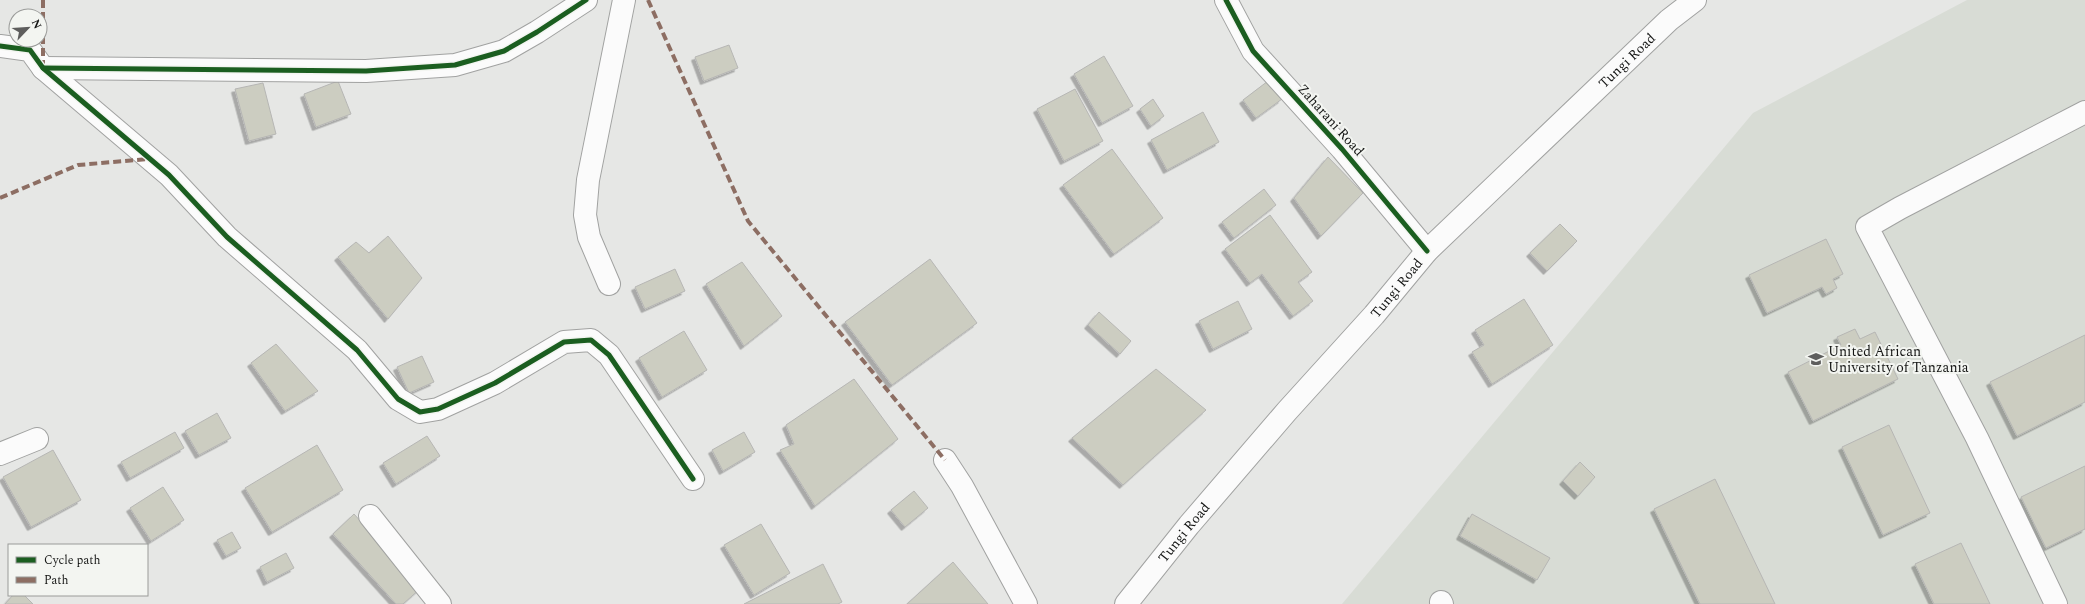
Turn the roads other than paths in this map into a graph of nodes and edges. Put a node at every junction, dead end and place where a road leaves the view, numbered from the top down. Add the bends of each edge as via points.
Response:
1 (586, 0) edge
2 (624, 0) edge
3 (1226, 0) edge
4 (1695, 0) edge
5 (0, 46) edge
6 (43, 68) junction
7 (2085, 112) edge
8 (1427, 251) junction
9 (609, 284) dead end
10 (37, 439) dead end
11 (0, 454) edge
12 (945, 460) dead end
13 (693, 479) dead end
14 (370, 516) dead end
15 (440, 604) edge
16 (1026, 604) edge
17 (1126, 604) edge
18 (2056, 604) edge

1 - 6 street via 504,51 455,65 366,72
2 - 9 street via 588,180 585,215 588,237
3 - 8 street, Zaharani Road via 1253,51 1342,149
4 - 8 street, Tungi Road via 1669,20
5 - 6 street via 30,50
6 - 13 street via 169,175 227,237 356,350 398,399 407,405 420,412 438,409 495,383 564,342 591,340 609,355
7 - 18 street via 1867,227 1977,438
8 - 17 street, Tungi Road via 1374,315 1204,507
10 - 11 street
12 - 16 street via 962,486
14 - 15 street

